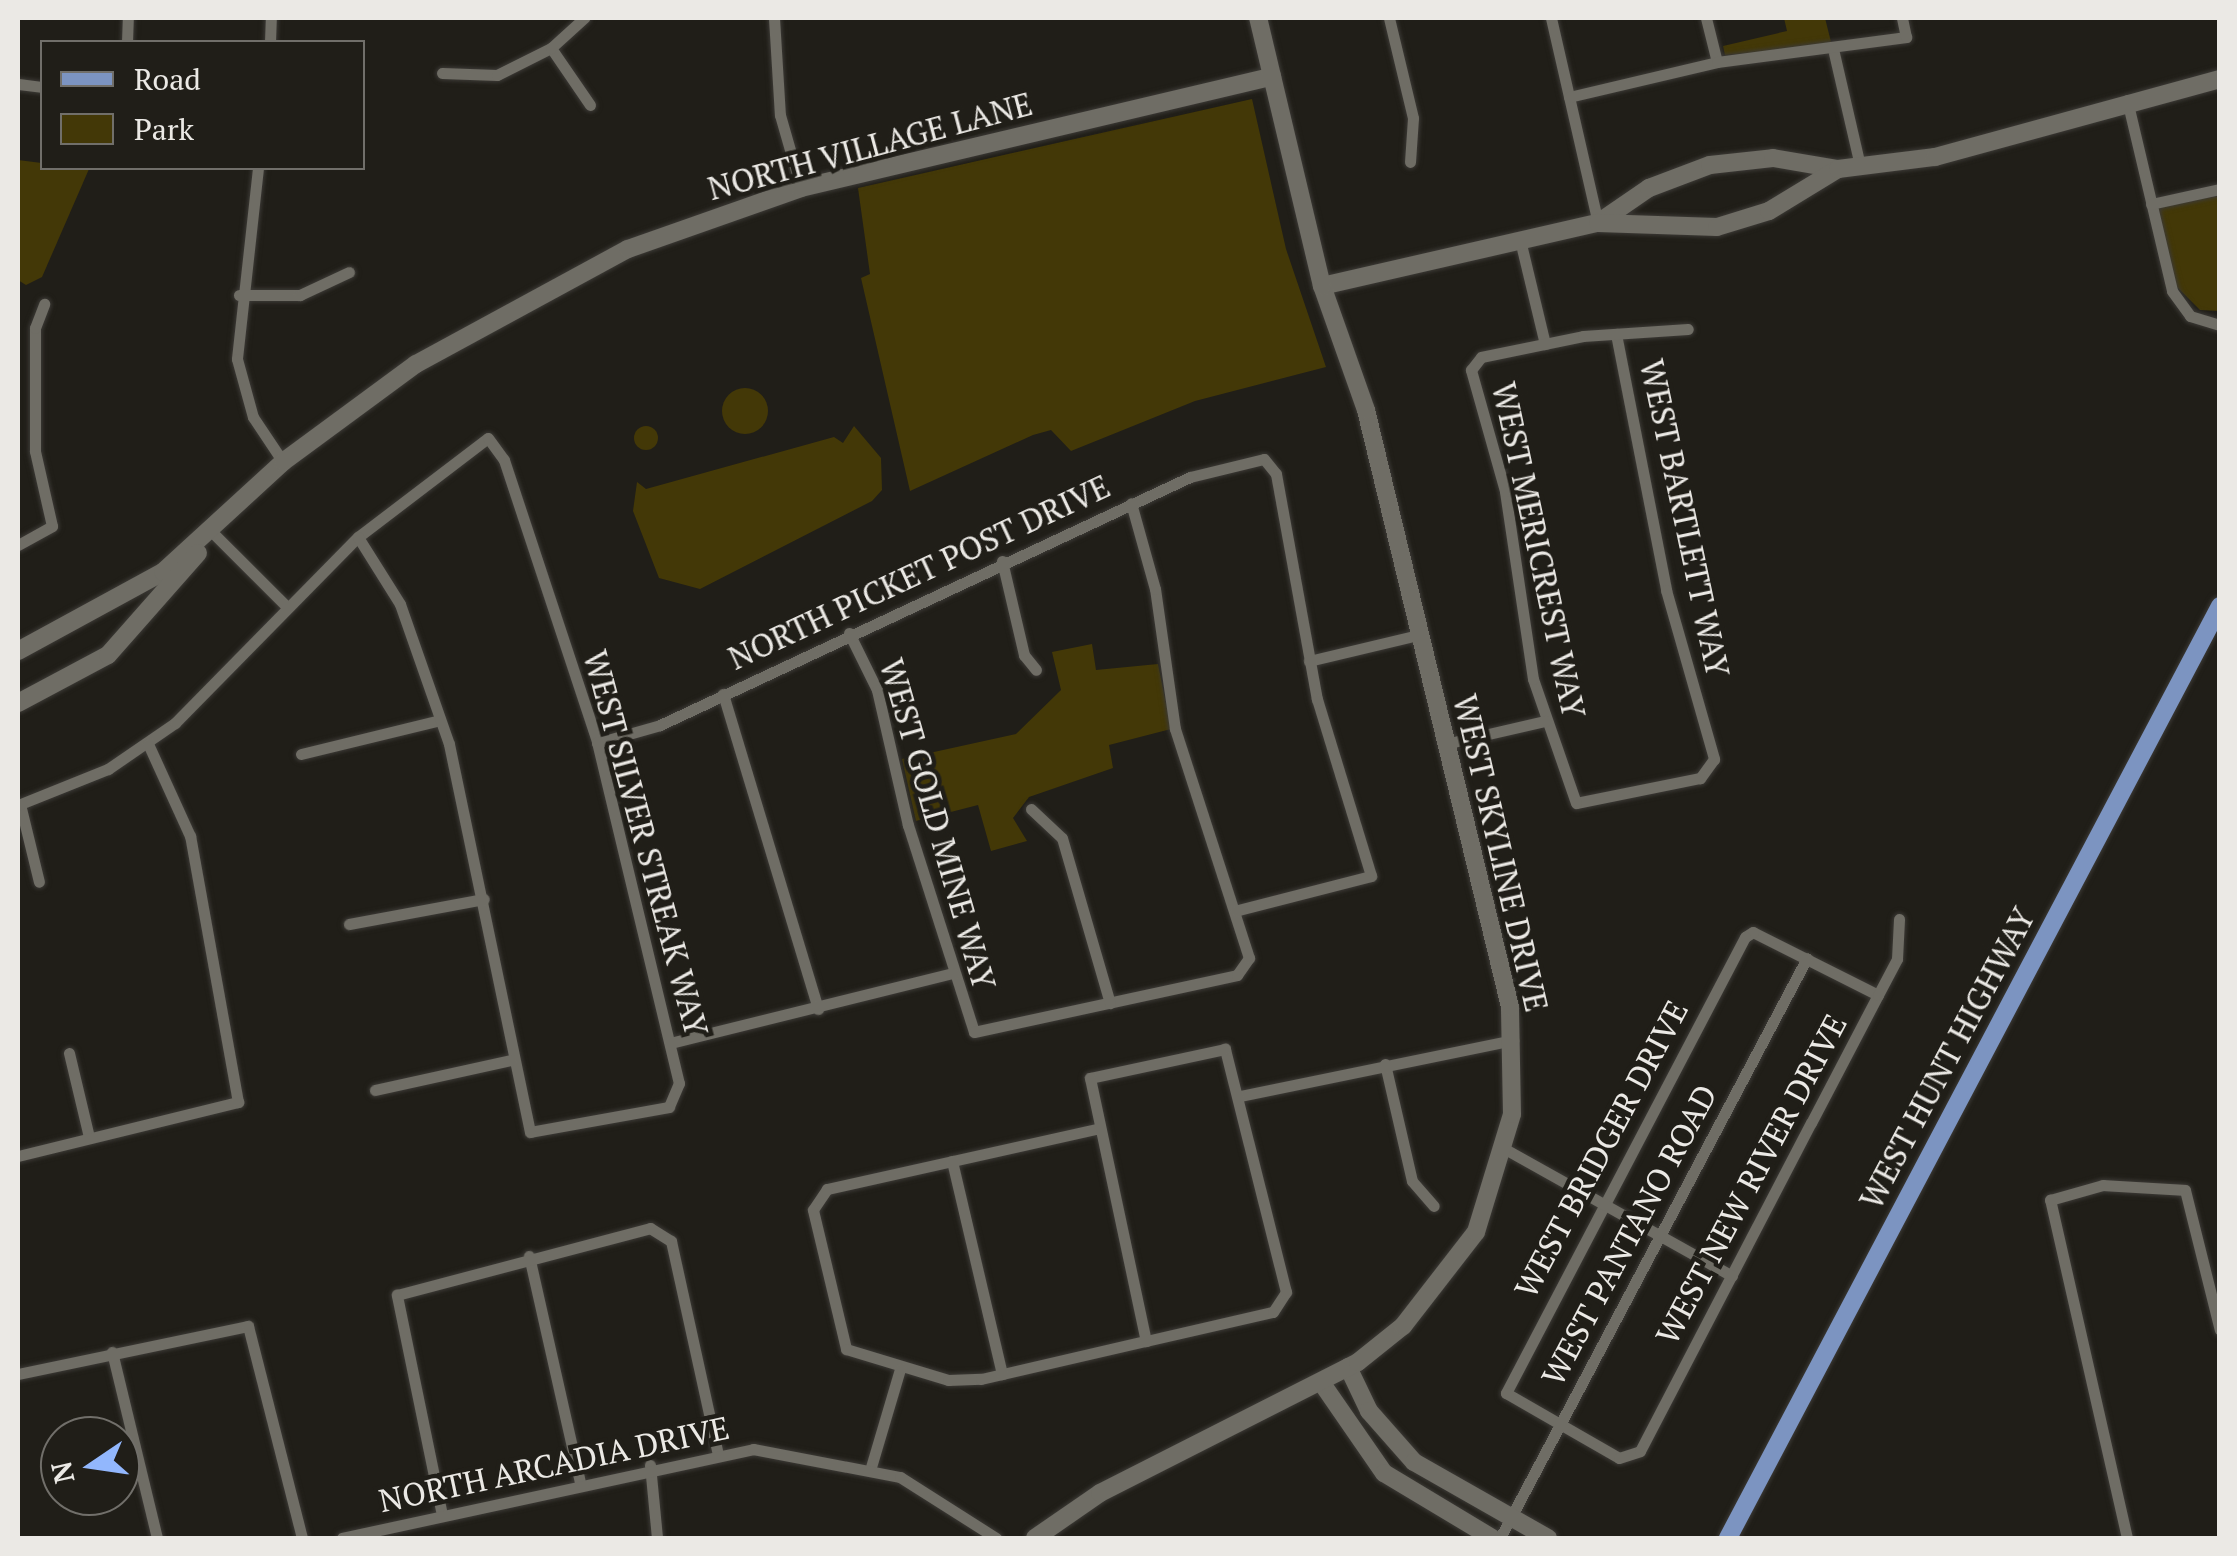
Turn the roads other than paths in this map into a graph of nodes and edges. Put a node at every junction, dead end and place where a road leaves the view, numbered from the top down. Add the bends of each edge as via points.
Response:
1 (584, 18) edge
2 (774, 18) edge
3 (1258, 18) edge
4 (1389, 18) edge
5 (1551, 18) edge
6 (1706, 18) edge
7 (1902, 18) edge
8 (551, 48) junction
9 (1834, 53) junction
10 (1717, 62) junction
11 (442, 73) dead end
12 (1272, 77) junction
13 (2220, 79) edge
14 (1570, 97) junction
15 (2128, 100) junction
16 (590, 106) dead end
17 (1410, 162) dead end
18 (1860, 166) junction
19 (1838, 169) junction
20 (258, 170) edge
21 (801, 188) junction
22 (2220, 189) edge
23 (2152, 204) junction
24 (1598, 223) junction
25 (1520, 240) junction
26 (349, 272) dead end
27 (1322, 286) junction
28 (239, 294) junction
29 (44, 304) dead end
30 (2220, 324) edge
31 (1688, 329) dead end
32 (1616, 334) junction
33 (1545, 344) junction
34 (284, 462) junction
35 (1130, 503) junction
36 (213, 533) junction
37 (358, 536) junction
38 (18, 545) edge
39 (1002, 560) junction
40 (286, 606) junction
41 (2220, 606) edge
42 (849, 633) junction
43 (1418, 634) junction
44 (18, 651) edge
45 (1308, 661) junction
46 (1036, 670) dead end
47 (723, 694) junction
48 (18, 703) edge
49 (440, 720) junction
50 (1545, 721) junction
51 (598, 743) junction
52 (148, 744) junction
53 (1445, 744) junction
54 (300, 754) dead end
55 (1576, 803) joint
56 (19, 805) edge
57 (1031, 809) dead end
58 (39, 882) dead end
59 (484, 899) junction
60 (1236, 911) junction
61 (1899, 918) dead end
62 (348, 924) dead end
63 (1807, 958) junction
64 (953, 973) junction
65 (1878, 995) junction
66 (1110, 1002) junction
67 (818, 1009) junction
68 (1513, 1040) junction
69 (670, 1043) junction
70 (69, 1053) dead end
71 (512, 1060) junction
72 (1385, 1064) junction
73 (375, 1090) dead end
74 (1240, 1096) junction
75 (1096, 1129) junction
76 (89, 1137) junction
77 (1505, 1149) junction
78 (18, 1156) edge
79 (952, 1161) junction
80 (1603, 1204) junction
81 (1434, 1206) dead end
82 (1660, 1236) junction
83 (529, 1256) junction
84 (1732, 1276) junction
85 (2220, 1330) edge
86 (1146, 1341) junction
87 (112, 1352) junction
88 (1348, 1368) junction
89 (900, 1369) junction
90 (18, 1374) edge
91 (1002, 1374) junction
92 (1321, 1382) junction
93 (1560, 1425) junction
94 (717, 1452) junction
95 (650, 1466) junction
96 (870, 1467) junction
97 (580, 1482) junction
98 (442, 1515) junction
99 (1510, 1519) junction
100 (157, 1538) edge
101 (302, 1538) edge
102 (342, 1538) edge
103 (657, 1538) edge
104 (996, 1538) edge
105 (1035, 1538) edge
106 (1496, 1538) edge
107 (1548, 1538) edge
108 (1728, 1538) edge
109 (2127, 1538) edge

1 - 8 street
2 - 21 street via 780,115
3 - 12 street, WEST SKYLINE DRIVE
4 - 17 street via 1412,118
5 - 14 street
6 - 10 street
7 - 9 street via 1906,37
8 - 11 street via 497,75
8 - 16 street
9 - 10 street
9 - 18 street
10 - 14 street
12 - 21 street, NORTH VILLAGE LANE
12 - 27 street, WEST SKYLINE DRIVE
13 - 15 street
14 - 24 street
15 - 18 street via 1934,157
15 - 23 street
18 - 19 street
19 - 24 street via 1769,211 1717,227
19 - 24 street via 1788,158 1710,165 1650,188
20 - 28 street
21 - 34 street, NORTH VILLAGE LANE via 681,227 539,291 362,400
22 - 23 street
23 - 30 street via 2178,306
24 - 25 street
25 - 27 street
25 - 33 street
26 - 28 street via 300,296
27 - 43 street, WEST SKYLINE DRIVE via 1359,382
28 - 34 street via 243,387
29 - 38 street via 36,328 35,451 52,526
31 - 32 street
32 - 33 street
32 - 55 street, WEST BARTLETT WAY via 1711,771
33 - 50 street, WEST MERICREST WAY via 1473,364
34 - 36 street, NORTH VILLAGE LANE
35 - 39 street, NORTH PICKET POST DRIVE
35 - 45 street, NORTH PICKET POST DRIVE via 1264,459 1276,474
35 - 60 street via 1155,589 1175,729
36 - 40 street
36 - 44 street, NORTH VILLAGE LANE via 134,593
36 - 48 street, NORTH VILLAGE LANE via 108,655
37 - 40 street
37 - 49 street via 400,604
37 - 51 street, WEST SILVER STREAK WAY via 488,438 504,460
39 - 42 street, NORTH PICKET POST DRIVE
39 - 46 street via 1024,655
40 - 52 street
41 - 108 main road, WEST HUNT HIGHWAY
42 - 47 street, NORTH PICKET POST DRIVE
42 - 64 street, WEST GOLD MINE WAY via 877,690
43 - 45 street
43 - 53 street, WEST SKYLINE DRIVE
45 - 60 street via 1371,876
47 - 51 street, NORTH PICKET POST DRIVE
47 - 67 street
49 - 54 street
49 - 59 street
50 - 53 street
50 - 55 street, WEST MERICREST WAY
51 - 69 street, WEST SILVER STREAK WAY
52 - 56 street
52 - 76 street via 193,851 238,1102
53 - 68 street, WEST SKYLINE DRIVE
56 - 58 street
57 - 66 street via 1062,838
59 - 62 street
59 - 71 street
60 - 66 street via 1246,970
61 - 65 street, WEST NEW RIVER DRIVE via 1897,959
63 - 65 street
63 - 80 street, WEST BRIDGER DRIVE via 1753,932 1745,937
63 - 82 street, WEST PANTANO ROAD
64 - 66 street, WEST GOLD MINE WAY via 974,1032
64 - 67 street
65 - 84 street, WEST NEW RIVER DRIVE
67 - 69 street
68 - 72 street
68 - 77 street, WEST SKYLINE DRIVE
69 - 71 street, WEST SILVER STREAK WAY via 679,1097 669,1107 530,1132
70 - 76 street
71 - 73 street
72 - 74 street
72 - 81 street via 1412,1181
74 - 75 street via 1225,1049 1090,1078
74 - 86 street via 1285,1305
75 - 79 street
75 - 86 street
76 - 78 street
77 - 80 street
77 - 88 street, WEST SKYLINE DRIVE via 1496,1190 1444,1284
79 - 89 street via 815,1198 846,1349
79 - 91 street
80 - 82 street
80 - 93 street, WEST BRIDGER DRIVE via 1506,1386
82 - 84 street
82 - 93 street, WEST PANTANO ROAD
83 - 94 street via 663,1232
83 - 97 street
83 - 98 street via 397,1295
84 - 93 street, WEST NEW RIVER DRIVE via 1631,1457
85 - 109 street via 2185,1190 2103,1185 2050,1200
86 - 91 street
87 - 90 street
87 - 100 street
87 - 101 street via 248,1326
88 - 92 street, WEST SKYLINE DRIVE
88 - 99 street via 1369,1411 1414,1462
89 - 91 street via 948,1380
89 - 96 street
92 - 105 street, WEST SKYLINE DRIVE via 1100,1493
92 - 106 street via 1384,1473
93 - 99 street, WEST PANTANO ROAD
94 - 95 street, NORTH ARCADIA DRIVE
94 - 96 street, NORTH ARCADIA DRIVE
95 - 97 street, NORTH ARCADIA DRIVE
95 - 103 street
96 - 104 street, NORTH ARCADIA DRIVE via 958,1508
97 - 98 street, NORTH ARCADIA DRIVE
98 - 102 street, NORTH ARCADIA DRIVE
99 - 106 street, WEST PANTANO ROAD
99 - 107 street

